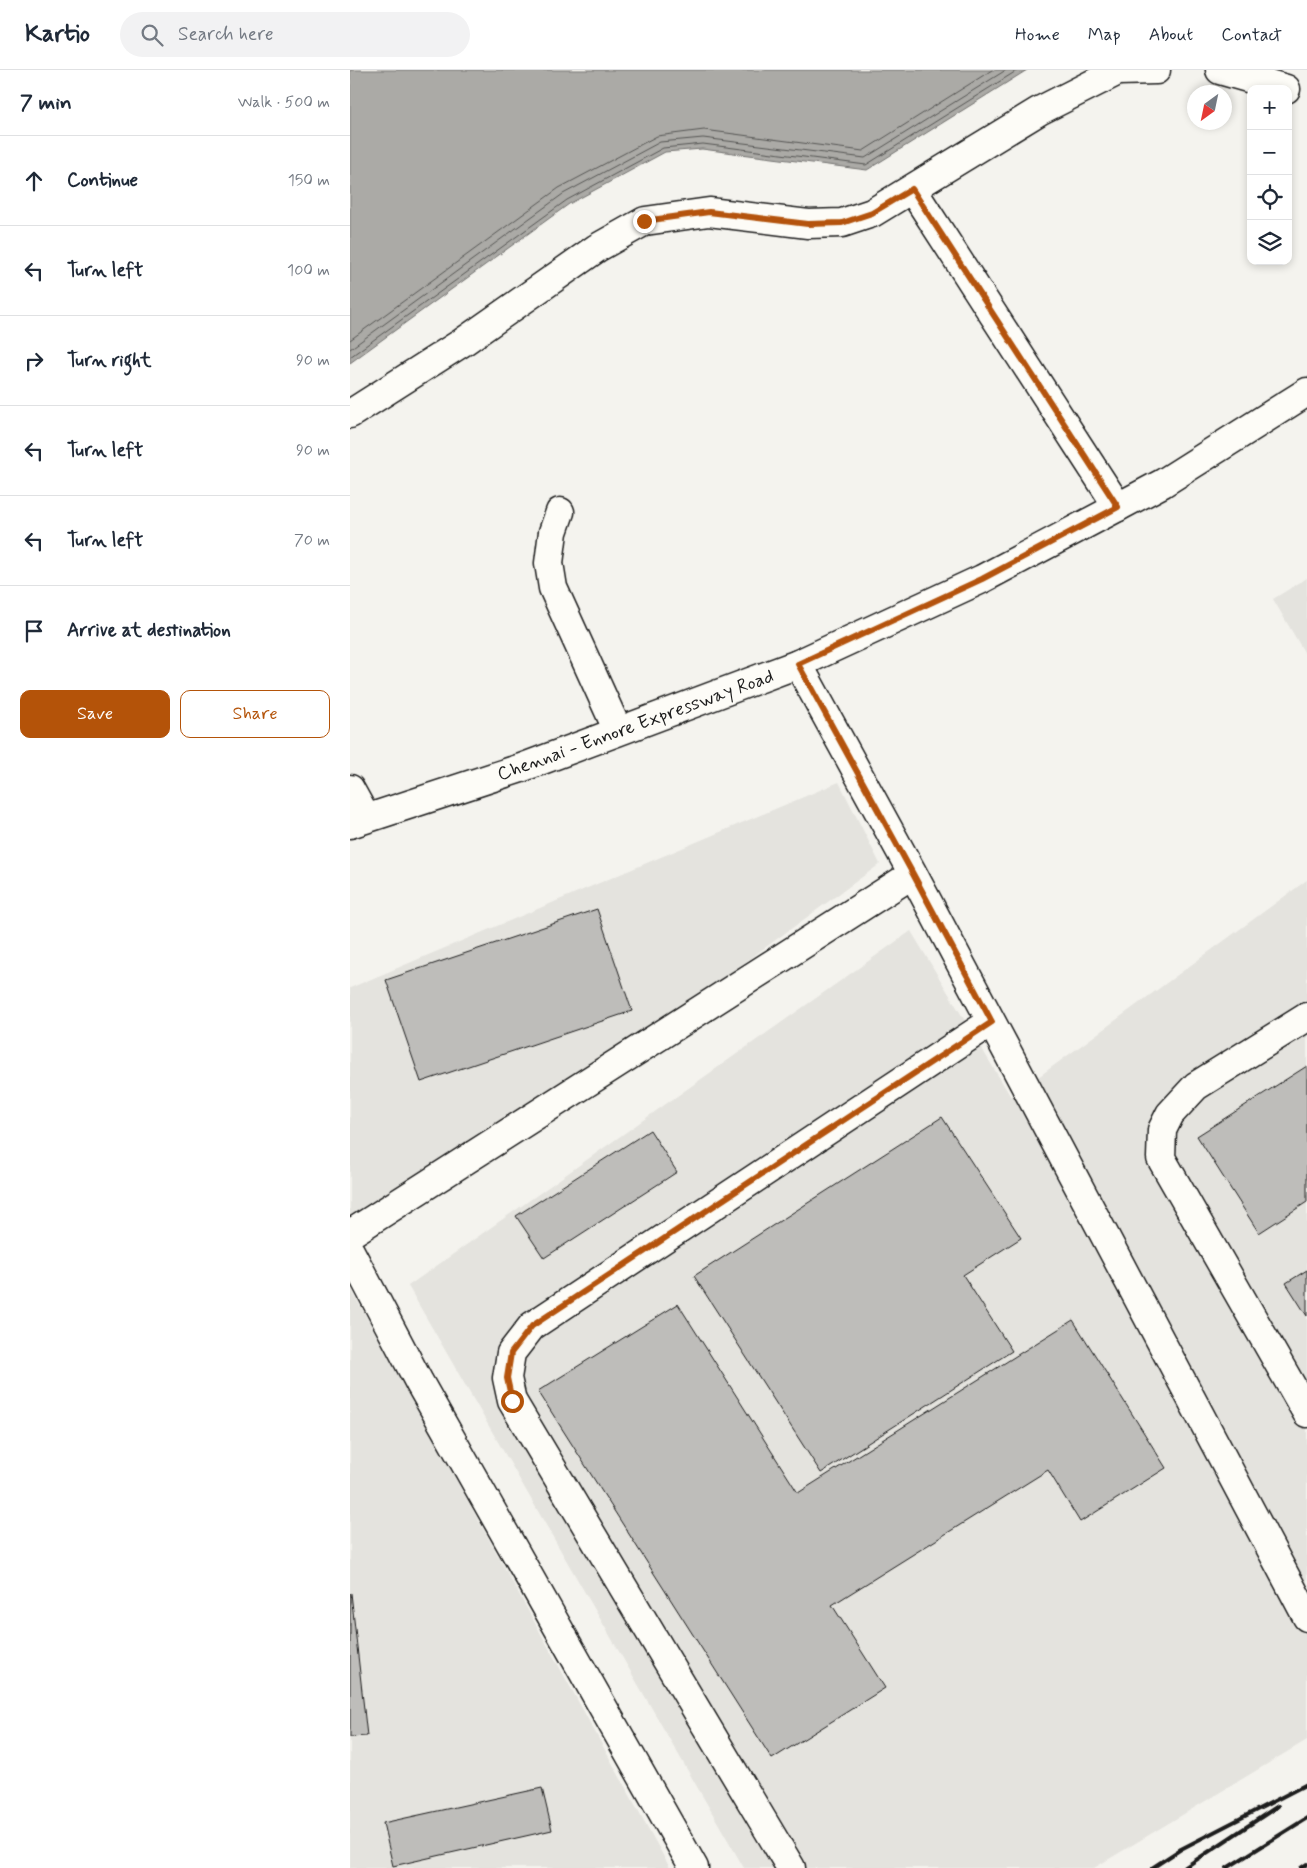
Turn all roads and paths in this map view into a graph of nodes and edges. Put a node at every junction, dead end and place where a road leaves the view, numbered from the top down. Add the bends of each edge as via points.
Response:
1 (1156, 70) edge
2 (1220, 70) edge
3 (1273, 85) edge
4 (1292, 91) edge
5 (1307, 98) edge
6 (912, 189) junction
7 (1307, 392) edge
8 (350, 414) edge
9 (1118, 507) junction
10 (560, 512) dead end
11 (798, 664) junction
12 (618, 731) junction
13 (350, 789) edge
14 (358, 821) edge
15 (913, 874) junction
16 (1307, 1017) edge
17 (992, 1022) junction
18 (350, 1234) edge
19 (350, 1251) edge
20 (1307, 1412) edge
21 (1307, 1617) edge
22 (694, 1868) edge
23 (791, 1868) edge

1 - 6 street via 1118,72 1039,111
2 - 3 street
4 - 5 street
6 - 8 street via 872,213 842,223 808,224 709,212 644,221 598,248 463,342
6 - 9 street
7 - 9 street, Chennai - Ennore Expressway Road via 1163,483
9 - 11 street, Chennai - Ennore Expressway Road via 982,579
10 - 12 street via 553,532 549,563 554,588
11 - 12 street, Chennai - Ennore Expressway Road
11 - 15 street
12 - 14 street, Chennai - Ennore Expressway Road via 521,768
13 - 14 street
15 - 17 street
15 - 18 street
16 - 20 street via 1196,1086 1170,1114 1162,1130 1161,1158
17 - 21 street
17 - 23 street via 532,1326 511,1353 507,1378 512,1401
19 - 22 street via 419,1382

